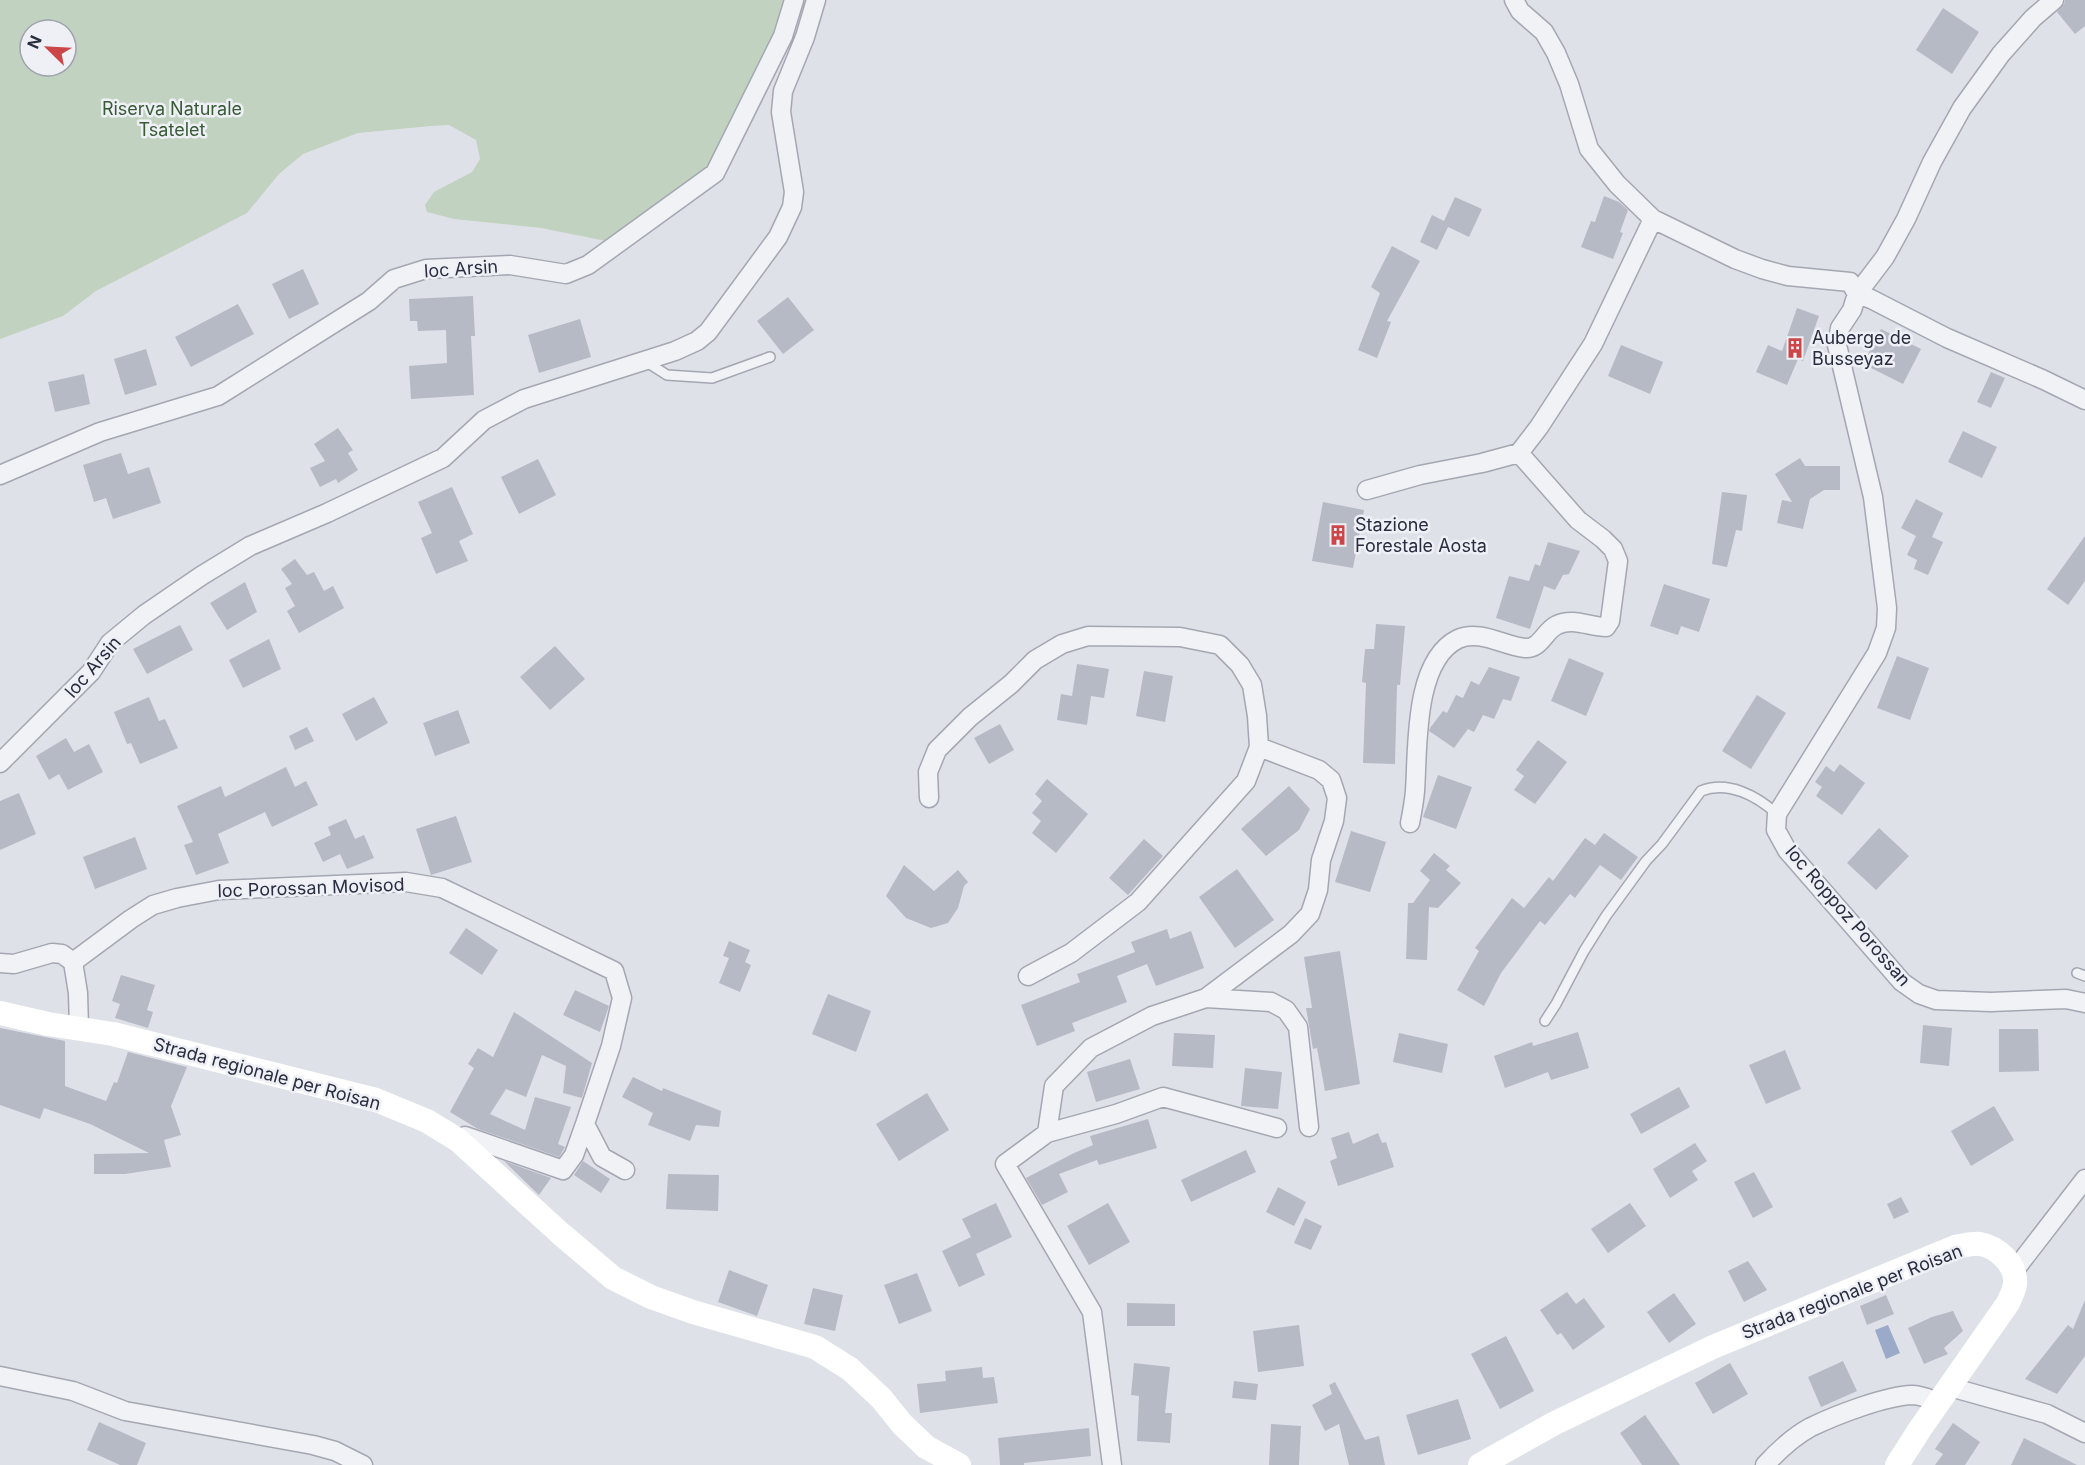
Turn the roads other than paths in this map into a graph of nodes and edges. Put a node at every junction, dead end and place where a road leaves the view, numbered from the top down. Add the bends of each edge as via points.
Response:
1 (794, 0) edge
2 (816, 0) edge
3 (1514, 0) edge
4 (2054, 0) edge
5 (1653, 219) junction
6 (1857, 294) junction
7 (770, 357) dead end
8 (643, 360) junction
9 (2085, 400) edge
10 (1519, 453) junction
11 (0, 476) edge
12 (1367, 490) dead end
13 (1259, 747) junction
14 (0, 763) edge
15 (929, 798) dead end
16 (1776, 814) junction
17 (1410, 823) dead end
18 (73, 962) junction
19 (0, 963) edge
20 (1028, 976) dead end
21 (1206, 998) junction
22 (2085, 1003) edge
23 (0, 1013) edge
24 (1545, 1021) dead end
25 (79, 1028) junction
26 (585, 1124) junction
27 (1309, 1127) dead end
28 (1277, 1128) dead end
29 (1047, 1133) junction
30 (458, 1140) junction
31 (625, 1170) dead end
32 (2085, 1179) edge
33 (2014, 1271) junction
34 (0, 1376) edge
35 (1944, 1395) junction
36 (2085, 1433) edge
37 (363, 1465) edge
38 (959, 1465) edge
39 (1112, 1465) edge
40 (1480, 1465) edge
41 (1765, 1465) edge
42 (1897, 1465) edge

1 - 11 street, loc Arsin via 783,36 715,173 588,265 566,273 510,265 426,269 394,279 369,301 218,396 100,432
2 - 8 street, loc Arsin via 783,91 781,112 795,192 786,222 708,332 675,351
3 - 5 street via 1520,11 1544,32 1556,52 1589,149
4 - 6 street via 2001,54 1962,108 1885,257
5 - 6 street via 1762,269 1788,276 1850,282
5 - 10 street via 1593,344
6 - 9 street
6 - 16 street via 1840,328 1837,345 1874,497 1886,628 1877,653
7 - 8 lane via 712,378 667,375
8 - 14 street, loc Arsin via 524,399 484,420 443,458 250,546 201,576 110,642 91,672
10 - 12 street
10 - 17 street via 1578,520 1613,549 1618,561 1610,621 1606,627 1584,622 1559,624 1537,645 1526,648 1477,636 1458,639 1442,652 1432,668 1422,703
13 - 15 street via 1252,685 1240,665 1220,645 1180,637 1088,636 1062,644 1035,660 937,750 928,772
13 - 20 street via 1246,781 1138,902 1071,953
13 - 21 street via 1301,761 1331,780 1337,798 1334,821 1311,914 1291,934
16 - 22 street, loc Roppoz Porossan via 1776,830 1787,850 1902,982 1919,994 1936,1000 2066,999
16 - 24 lane via 1764,802 1736,789 1701,791 1606,916
18 - 19 street via 62,954 52,953 14,964
18 - 25 street
18 - 26 street, loc Porossan Movisod via 131,918 177,897 219,890 406,882 442,888 615,971 622,998
21 - 27 street via 1271,1002 1286,1010 1298,1027
21 - 29 street via 1152,1016 1091,1048 1054,1086
23 - 25 main road, Strada regionale per Roisan
25 - 30 main road, Strada regionale per Roisan via 376,1100 427,1121
26 - 30 street, loc Porossan Movisod via 574,1155 563,1170 481,1140 465,1136
26 - 31 street via 602,1157
28 - 29 street via 1163,1097
29 - 39 street via 1005,1164 1092,1312
30 - 38 main road, Strada regionale per Roisan via 613,1278 683,1308 815,1347 850,1369 926,1446
32 - 33 street
33 - 35 main road via 2015,1285 2008,1303
33 - 40 main road, Strada regionale per Roisan via 1997,1251 1979,1244 1955,1248 1713,1347 1555,1423
34 - 37 street via 73,1391 125,1411 314,1445
35 - 36 street via 2047,1414
35 - 41 street via 1898,1397 1863,1407 1810,1428
35 - 42 main road

